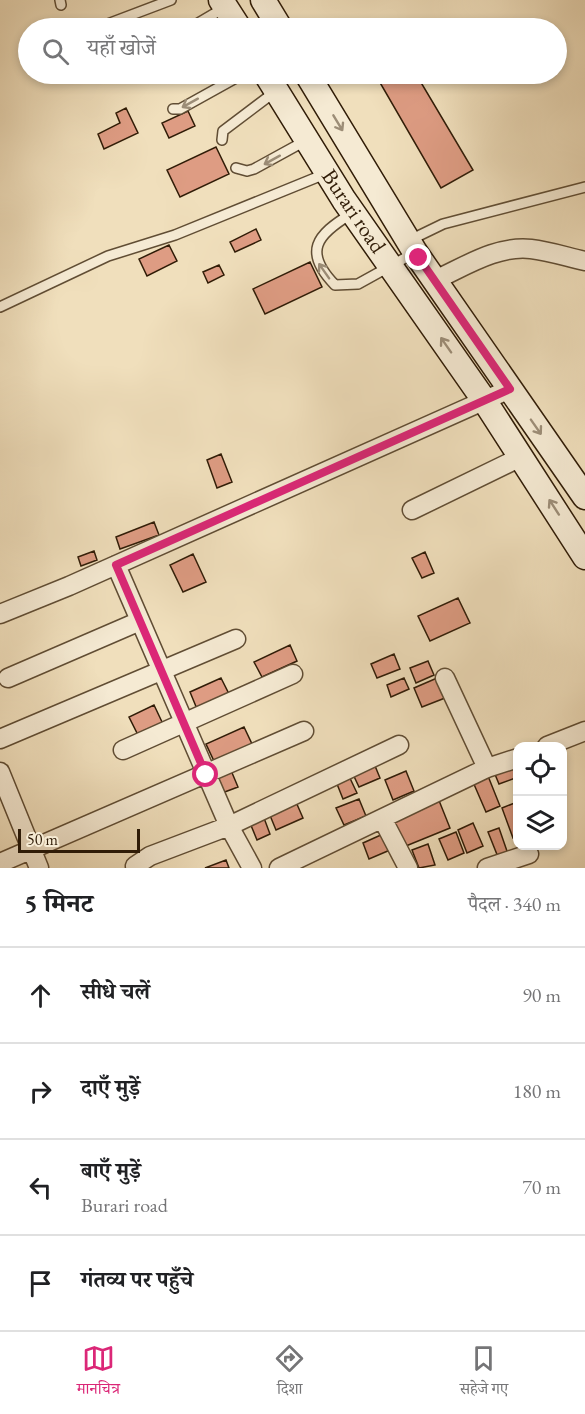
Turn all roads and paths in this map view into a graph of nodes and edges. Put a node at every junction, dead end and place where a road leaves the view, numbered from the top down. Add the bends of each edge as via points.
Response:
1 (171, 0) edge
2 (263, 0) edge
3 (224, 3) edge
4 (124, 18) edge
5 (204, 18) edge
6 (233, 18) edge
7 (274, 18) edge
8 (225, 84) edge
9 (270, 84) edge
10 (273, 84) edge
11 (313, 84) edge
12 (174, 109) dead end
13 (222, 140) dead end
14 (307, 140) junction
15 (236, 168) dead end
16 (328, 173) junction
17 (585, 187) edge
18 (353, 213) junction
19 (412, 247) junction
20 (585, 261) edge
21 (393, 267) junction
22 (435, 280) junction
23 (0, 307) edge
24 (510, 389) junction
25 (484, 400) junction
26 (521, 457) junction
27 (584, 494) edge
28 (412, 510) dead end
29 (585, 557) edge
30 (116, 565) junction
31 (0, 614) edge
32 (140, 621) junction
33 (236, 639) dead end
34 (162, 672) junction
35 (293, 674) dead end
36 (8, 678) dead end
37 (446, 678) dead end
38 (184, 724) junction
39 (304, 731) dead end
40 (585, 731) edge
41 (0, 739) edge
42 (559, 742) edge
43 (399, 745) dead end
44 (123, 750) dead end
45 (513, 760) edge
46 (487, 768) junction
47 (0, 772) edge
48 (206, 775) junction
49 (383, 820) junction
50 (229, 826) junction
51 (32, 850) junction
52 (529, 854) dead end
53 (0, 862) edge
54 (135, 866) dead end
55 (39, 868) edge
56 (252, 868) edge
57 (279, 868) edge
58 (408, 868) edge
59 (487, 868) edge

1 - 4 lane
2 - 7 main road
3 - 5 lane
3 - 6 main road
8 -> 12 lane
9 - 13 lane via 223,131
10 - 14 main road, Burari road
11 -> 19 main road, Burari road
14 -> 15 lane via 254,170
14 - 16 main road, Burari road
16 - 18 main road, Burari road
16 - 23 lane via 175,235 108,256
17 - 19 lane via 443,224
18 - 21 main road, Burari road
21 -> 18 lane via 345,287 335,285 323,272 316,259 321,237
19 - 21 lane
19 - 22 main road, Burari road
20 - 22 street via 515,249 488,256
25 -> 21 main road, Burari road
22 - 24 main road, Burari road
24 - 25 street
24 -> 27 main road, Burari road
25 - 26 main road, Burari road
25 - 30 street
26 - 28 street
29 -> 26 main road, Burari road
30 - 31 street
30 - 32 street
32 - 34 street
32 - 36 street
33 - 34 street
34 - 38 street
34 - 41 street
35 - 38 street
37 - 46 street
38 - 44 street
38 - 48 street
39 - 48 street
40 - 42 street
43 - 50 street
45 - 46 street
46 - 49 street
47 - 51 street
48 - 50 street
48 - 51 street
49 - 57 street
49 - 58 street
50 - 54 street via 150,856
50 - 56 street
51 - 53 street
51 - 55 street
52 - 59 street

